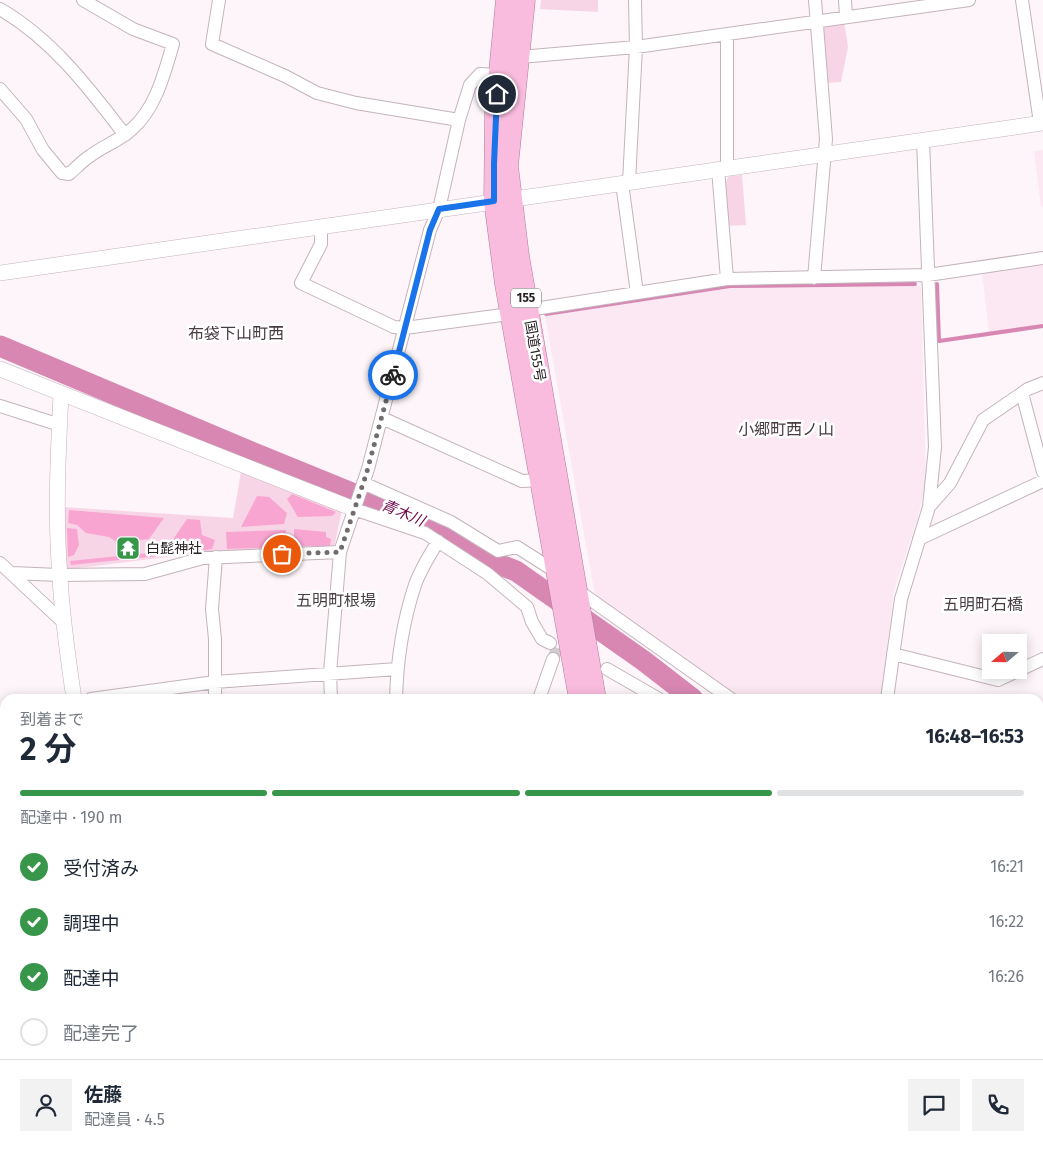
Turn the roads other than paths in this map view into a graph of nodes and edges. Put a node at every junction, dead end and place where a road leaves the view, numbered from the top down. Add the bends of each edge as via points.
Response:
1 (83, 0) edge
2 (219, 0) edge
3 (506, 0) edge
4 (525, 0) edge
5 (634, 0) edge
6 (815, 0) edge
7 (845, 0) edge
8 (969, 0) edge
9 (1022, 0) edge
10 (0, 9) edge
11 (846, 18) junction
12 (816, 22) junction
13 (727, 34) junction
14 (636, 47) junction
15 (520, 56) junction
16 (498, 75) junction
17 (0, 89) edge
18 (459, 120) junction
19 (1042, 123) edge
20 (125, 134) junction
21 (922, 140) junction
22 (826, 154) junction
23 (722, 169) junction
24 (626, 183) junction
25 (503, 200) junction
26 (439, 209) junction
27 (321, 226) junction
28 (1043, 258) edge
29 (0, 273) edge
30 (928, 275) junction
31 (814, 278) junction
32 (727, 279) junction
33 (637, 293) junction
34 (520, 312) junction
35 (404, 328) junction
36 (0, 369) edge
37 (1043, 383) edge
38 (1022, 393) junction
39 (61, 394) junction
40 (0, 406) edge
41 (382, 418) junction
42 (60, 426) junction
43 (541, 480) junction
44 (1042, 480) edge
45 (362, 485) junction
46 (355, 506) junction
47 (930, 506) junction
48 (919, 540) junction
49 (438, 541) junction
50 (340, 552) junction
51 (216, 557) junction
52 (0, 563) edge
53 (12, 573) junction
54 (60, 575) junction
55 (558, 577) junction
56 (577, 592) junction
57 (63, 622) junction
58 (550, 643) dead end
59 (893, 654) junction
60 (553, 659) tunnel mouth
61 (1043, 659) edge
62 (397, 669) junction
63 (607, 669) dead end
64 (330, 672) junction
65 (216, 682) junction
66 (73, 694) edge
67 (128, 694) edge
68 (215, 694) edge
69 (331, 694) edge
70 (396, 694) edge
71 (541, 694) edge
72 (578, 694) edge
73 (595, 694) edge
74 (650, 694) edge
75 (724, 694) edge
76 (888, 694) edge

1 - 20 street via 133,29 173,44 153,101
2 - 18 street via 212,44 317,93 356,103
3 - 16 highway, 国道155号 / 155
4 - 15 highway, 国道155号 / 155
5 - 14 street
6 - 12 street
7 - 11 street
8 - 11 street
9 - 19 street
10 - 20 street via 24,24 52,49
11 - 12 street
12 - 13 street
12 - 22 street
13 - 14 street
13 - 23 street
14 - 15 street
14 - 24 street
15 - 25 highway, 国道155号 / 155
16 - 18 street via 480,74 474,79
16 - 25 highway, 国道155号 / 155 via 495,113
17 - 20 street via 26,118 43,150 62,173 69,174
18 - 26 street
19 - 21 street
21 - 22 street
21 - 30 street
22 - 23 street
22 - 31 street
23 - 24 street
23 - 32 street
24 - 25 street
24 - 33 street
25 - 26 street
25 - 34 highway, 国道155号 / 155 via 519,256
26 - 27 street
26 - 35 street via 430,230
27 - 29 street
27 - 35 street via 321,244 301,283 394,327
28 - 30 street
30 - 31 street
30 - 47 street via 935,447
31 - 32 street
32 - 33 street
33 - 34 street
34 - 35 street
34 - 43 highway, 国道155号 / 155
34 - 56 highway, 国道155号 / 155
35 - 41 street
36 - 39 street
37 - 38 street
38 - 44 street
38 - 47 street via 983,420 950,483
39 - 42 street
39 - 46 street
40 - 42 street
41 - 43 street via 522,481
41 - 45 street
42 - 54 street via 57,500
43 - 55 highway, 国道155号 / 155
44 - 48 street
45 - 46 street
45 - 55 street via 451,522 498,551 517,547
46 - 49 street
46 - 50 street
47 - 48 street
48 - 59 street via 901,599
49 - 58 street via 488,574 527,607 542,639
49 - 62 street via 416,584
50 - 51 street
50 - 64 street
51 - 54 street via 144,574
51 - 65 street via 212,609
52 - 53 street
53 - 54 street
53 - 57 street
54 - 57 street
55 - 72 highway, 国道155号 / 155
56 - 73 highway, 国道155号 / 155
56 - 75 street
57 - 66 street
59 - 61 street via 998,680
59 - 76 street
60 - 71 street
62 - 64 street
62 - 70 street
63 - 74 street
64 - 65 street
64 - 69 street
65 - 67 street
65 - 68 street

